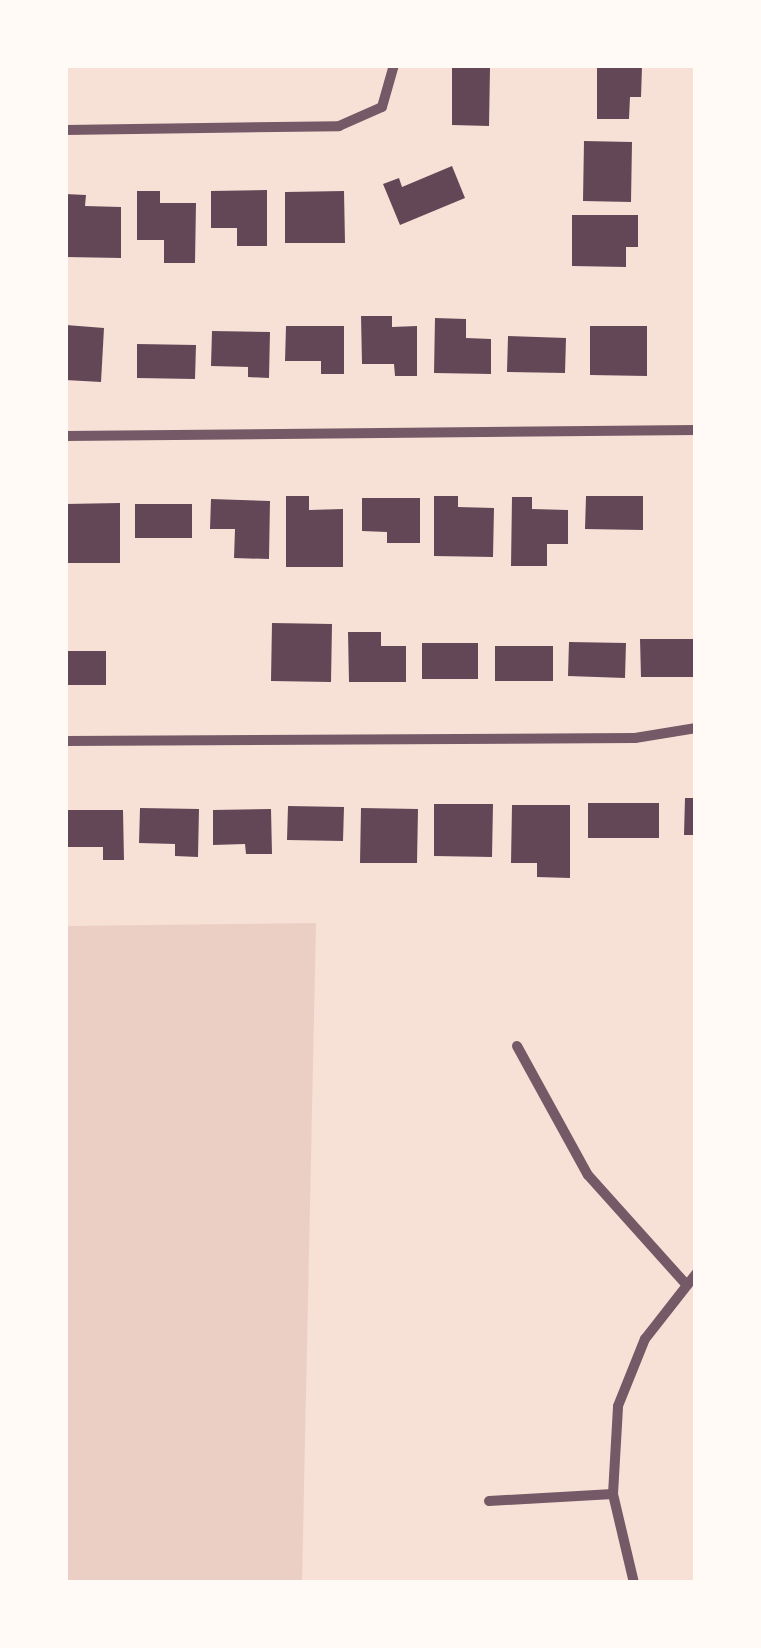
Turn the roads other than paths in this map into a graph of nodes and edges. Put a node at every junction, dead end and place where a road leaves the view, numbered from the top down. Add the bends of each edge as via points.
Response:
1 (394, 65) edge
2 (65, 130) edge
3 (696, 430) edge
4 (65, 436) edge
5 (696, 728) edge
6 (65, 741) edge
7 (518, 1046) dead end
8 (696, 1274) edge
9 (685, 1283) junction
10 (613, 1494) junction
11 (490, 1501) dead end
12 (634, 1583) edge

1 - 2 street via 382,107 340,126
3 - 4 street
5 - 6 street via 635,738
7 - 9 street via 588,1175
8 - 9 street
9 - 10 street via 625,1381 614,1431
10 - 11 street
10 - 12 street

